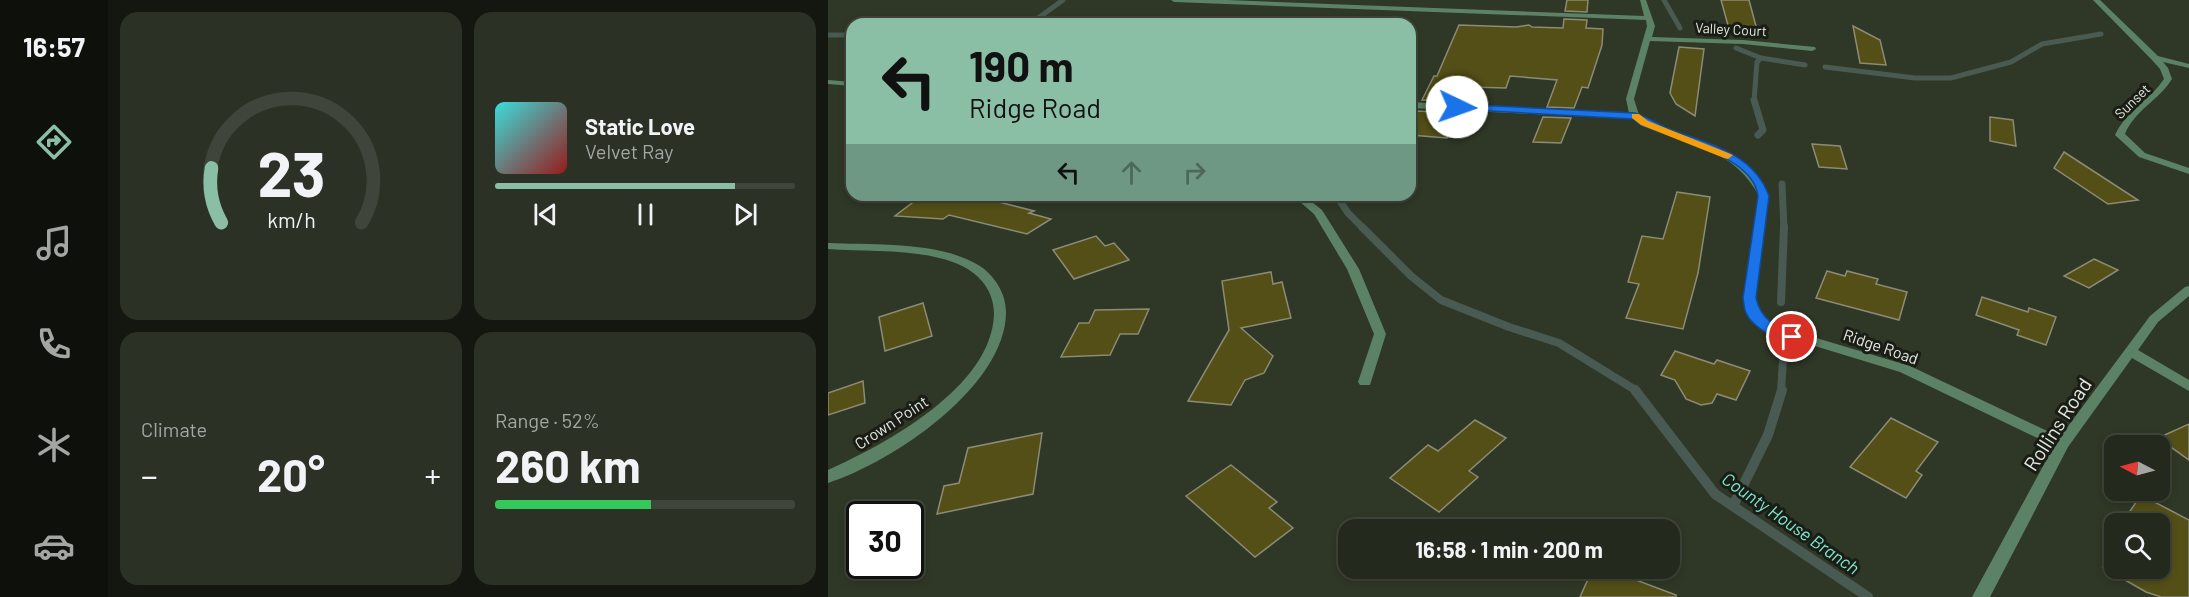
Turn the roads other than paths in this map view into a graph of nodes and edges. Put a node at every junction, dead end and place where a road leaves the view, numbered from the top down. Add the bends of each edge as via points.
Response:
1 (1174, 0) edge
2 (1643, 0) edge
3 (2096, 0) edge
4 (1649, 18) junction
5 (1648, 39) junction
6 (1812, 49) dead end
7 (2156, 58) junction
8 (2189, 66) edge
9 (828, 82) edge
10 (846, 84) edge
11 (1416, 105) edge
12 (1635, 116) junction
13 (2189, 171) edge
14 (1304, 201) edge
15 (828, 246) edge
16 (2189, 290) edge
17 (2130, 351) junction
18 (1365, 382) dead end
19 (2189, 386) edge
20 (2061, 444) junction
21 (828, 477) edge
22 (1981, 597) edge

1 - 4 street
2 - 4 street
3 - 7 street, Sunset
4 - 5 street
5 - 6 street, Valley Court
5 - 12 street via 1630,99
7 - 8 street
7 - 13 street, Sunset via 2168,79 2162,90 2122,126 2120,135 2142,155
9 - 10 street
11 - 12 street, Ridge Road
12 - 20 street, Ridge Road via 1726,155 1746,167 1759,182 1764,196 1750,298 1753,313 1766,327 1905,369
14 - 18 street via 1318,212 1353,269 1380,334
15 - 21 street, Crown Point via 953,258 976,269 997,290 1002,317 995,346 974,377 937,414 885,450
16 - 17 street, Rollins Road via 2154,319
17 - 19 street
17 - 20 street, Rollins Road
20 - 22 street, Rollins Road

